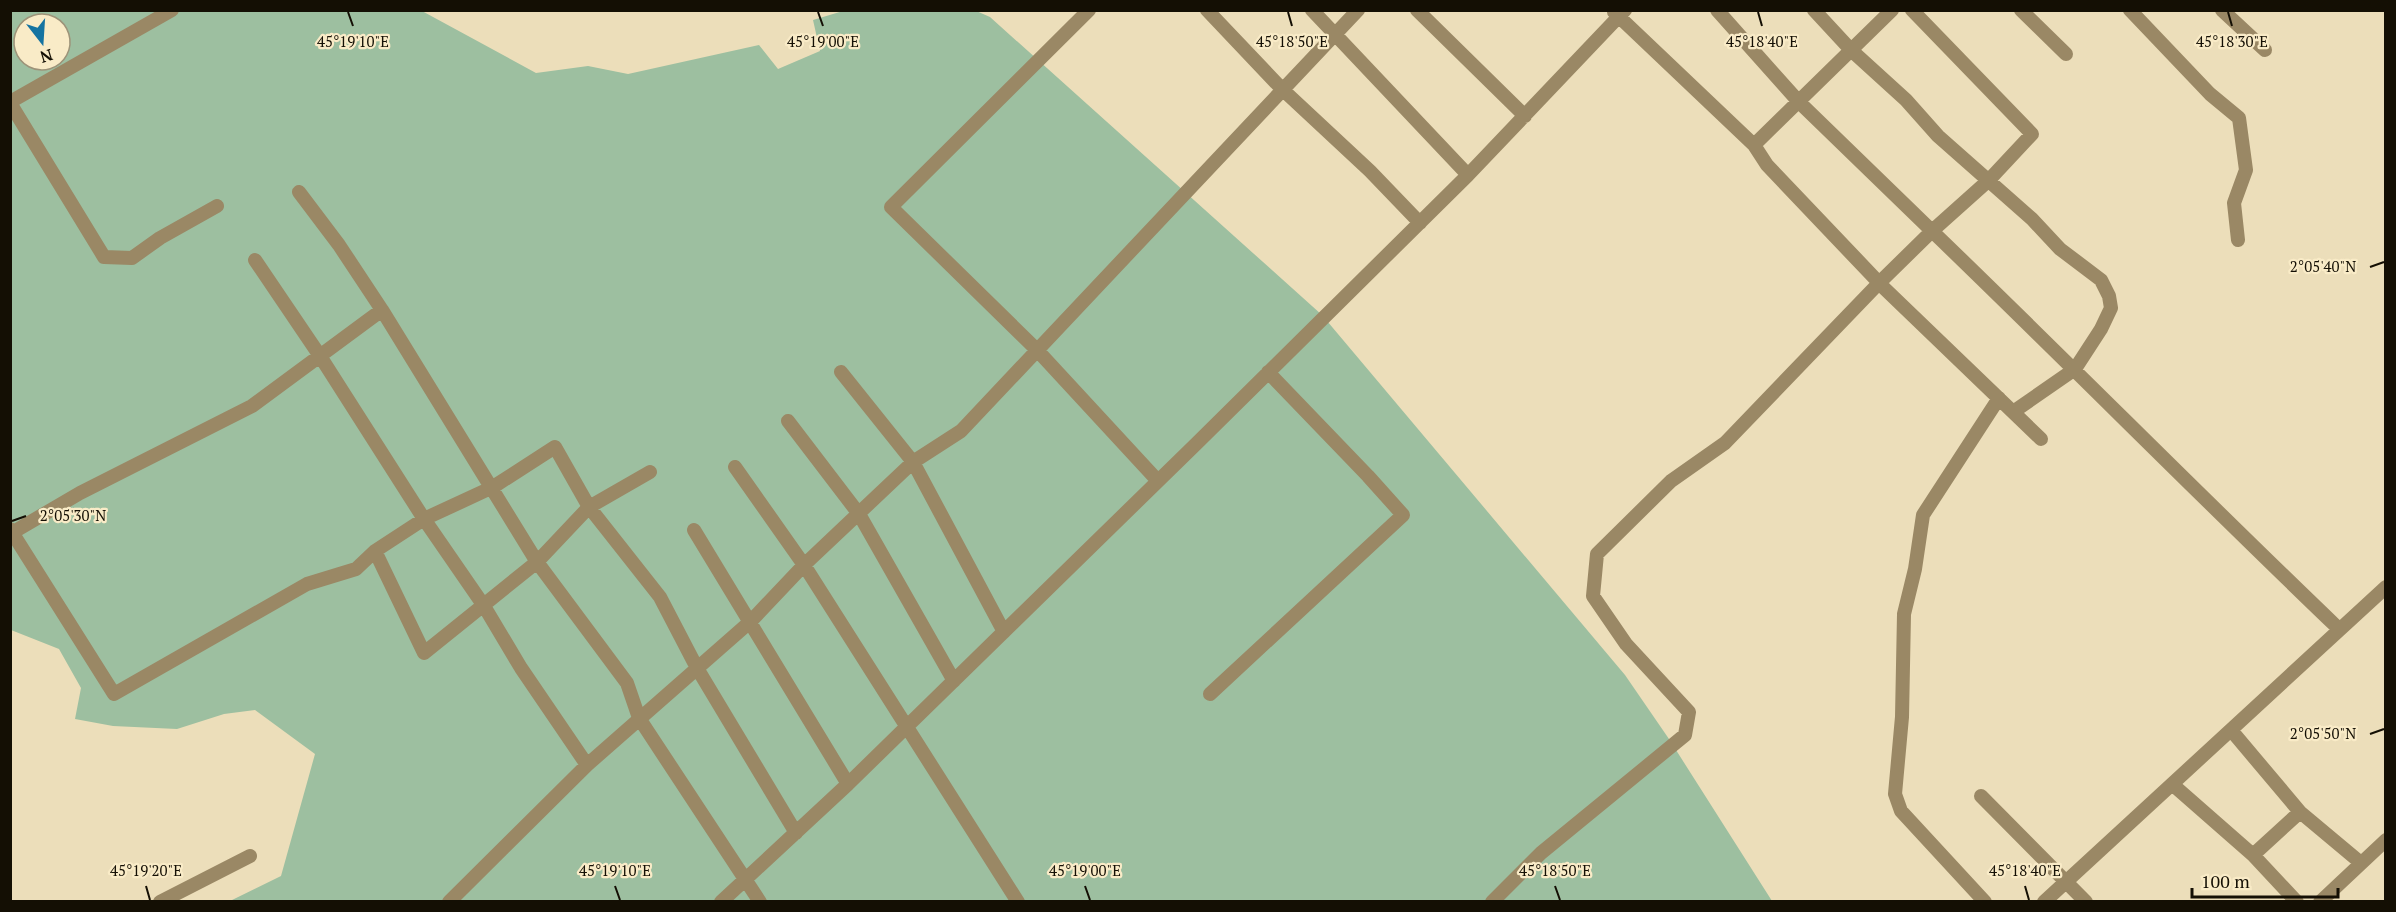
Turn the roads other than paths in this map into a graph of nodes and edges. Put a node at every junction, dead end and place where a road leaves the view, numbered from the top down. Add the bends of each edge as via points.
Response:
1 (172, 10) edge
2 (1089, 10) edge
3 (1207, 10) edge
4 (1312, 10) edge
5 (1358, 10) edge
6 (1417, 10) edge
7 (1717, 10) edge
8 (1814, 10) edge
9 (1892, 10) edge
10 (1912, 10) edge
11 (2021, 10) edge
12 (2130, 10) edge
13 (2222, 10) edge
14 (1619, 13) edge
15 (1336, 34) junction
16 (1851, 50) junction
17 (2265, 50) dead end
18 (2066, 54) dead end
19 (1282, 89) junction
20 (1799, 102) junction
21 (10, 103) edge
22 (1524, 116) junction
23 (1754, 145) junction
24 (1468, 175) junction
25 (1989, 180) junction
26 (299, 192) dead end
27 (217, 206) dead end
28 (1420, 223) junction
29 (1932, 231) junction
30 (2238, 240) dead end
31 (255, 260) dead end
32 (1879, 283) junction
33 (382, 310) junction
34 (1037, 350) junction
35 (320, 356) junction
36 (2075, 369) junction
37 (841, 372) dead end
38 (1268, 372) junction
39 (1999, 398) junction
40 (2013, 412) junction
41 (788, 421) dead end
42 (2041, 439) dead end
43 (913, 462) junction
44 (735, 467) dead end
45 (650, 472) dead end
46 (1158, 481) junction
47 (493, 488) junction
48 (589, 507) junction
49 (859, 514) junction
50 (424, 519) junction
51 (694, 530) dead end
52 (11, 532) edge
53 (375, 551) junction
54 (537, 562) junction
55 (804, 565) junction
56 (2385, 587) edge
57 (484, 606) junction
58 (751, 621) junction
59 (2339, 629) junction
60 (1004, 632) junction
61 (697, 668) junction
62 (954, 681) junction
63 (1210, 694) dead end
64 (639, 718) junction
65 (907, 726) junction
66 (2230, 730) junction
67 (587, 765) junction
68 (848, 784) junction
69 (2172, 784) junction
70 (1982, 796) dead end
71 (2300, 812) junction
72 (796, 832) junction
73 (2385, 840) edge
74 (2253, 855) junction
75 (250, 856) dead end
76 (2361, 863) junction
77 (746, 878) junction
78 (2066, 882) junction
79 (160, 902) edge
80 (449, 902) edge
81 (721, 902) edge
82 (759, 902) edge
83 (1018, 902) edge
84 (1492, 902) edge
85 (1985, 902) edge
86 (2044, 902) edge
87 (2086, 902) edge
88 (2297, 902) edge
89 (2320, 902) edge

1 - 21 street
2 - 34 street via 891,207
3 - 19 street
4 - 15 street
5 - 15 street
6 - 22 street
7 - 20 street
8 - 16 street
9 - 16 street
10 - 25 street via 2032,134
11 - 18 street
12 - 30 street via 2210,94 2239,118 2246,170 2235,203
13 - 17 street
14 - 22 street
14 - 23 street
15 - 19 street
15 - 24 street
16 - 20 street
16 - 25 street
19 - 28 street
19 - 34 street
20 - 23 street
20 - 29 street
21 - 27 street via 104,257 132,258
22 - 24 street
23 - 32 street via 1767,165
24 - 28 street
25 - 29 street
25 - 36 street via 2060,249 2101,280 2109,296 2110,308 2101,329
26 - 33 street
28 - 38 street
29 - 32 street
29 - 36 street
31 - 35 street
32 - 39 street
32 - 84 street via 1725,442 1671,481 1597,554 1593,596 1626,644 1689,712 1685,735 1541,853
33 - 35 street
33 - 47 street
34 - 43 street via 961,431
34 - 46 street
35 - 50 street
35 - 52 street via 252,406
36 - 40 street
36 - 59 street
37 - 43 street
38 - 46 street
38 - 63 street via 1403,515
39 - 40 street
39 - 85 street via 1923,515 1904,614 1902,717 1895,794 1901,811
40 - 42 street
41 - 49 street
43 - 49 street
43 - 60 street
44 - 55 street
45 - 48 street
46 - 60 street
47 - 48 street via 555,447
47 - 50 street
47 - 54 street
48 - 54 street
48 - 61 street via 660,597
49 - 55 street
49 - 62 street
50 - 53 street
50 - 57 street
51 - 58 street
52 - 53 street via 114,694 307,584 356,569
53 - 57 street via 424,653
54 - 57 street
54 - 64 street via 627,683
55 - 58 street
55 - 65 street
56 - 59 street
57 - 67 street
58 - 61 street
58 - 68 street
59 - 66 street
60 - 62 street
61 - 64 street
61 - 72 street
62 - 65 street
64 - 67 street
64 - 77 street
65 - 68 street
65 - 83 street
66 - 69 street
66 - 71 street
67 - 80 street
68 - 72 street
69 - 74 street
69 - 78 street
70 - 78 street
71 - 74 street
71 - 76 street
72 - 77 street
73 - 76 street
74 - 88 street
75 - 79 street
76 - 89 street
77 - 81 street
77 - 82 street
78 - 86 street
78 - 87 street

